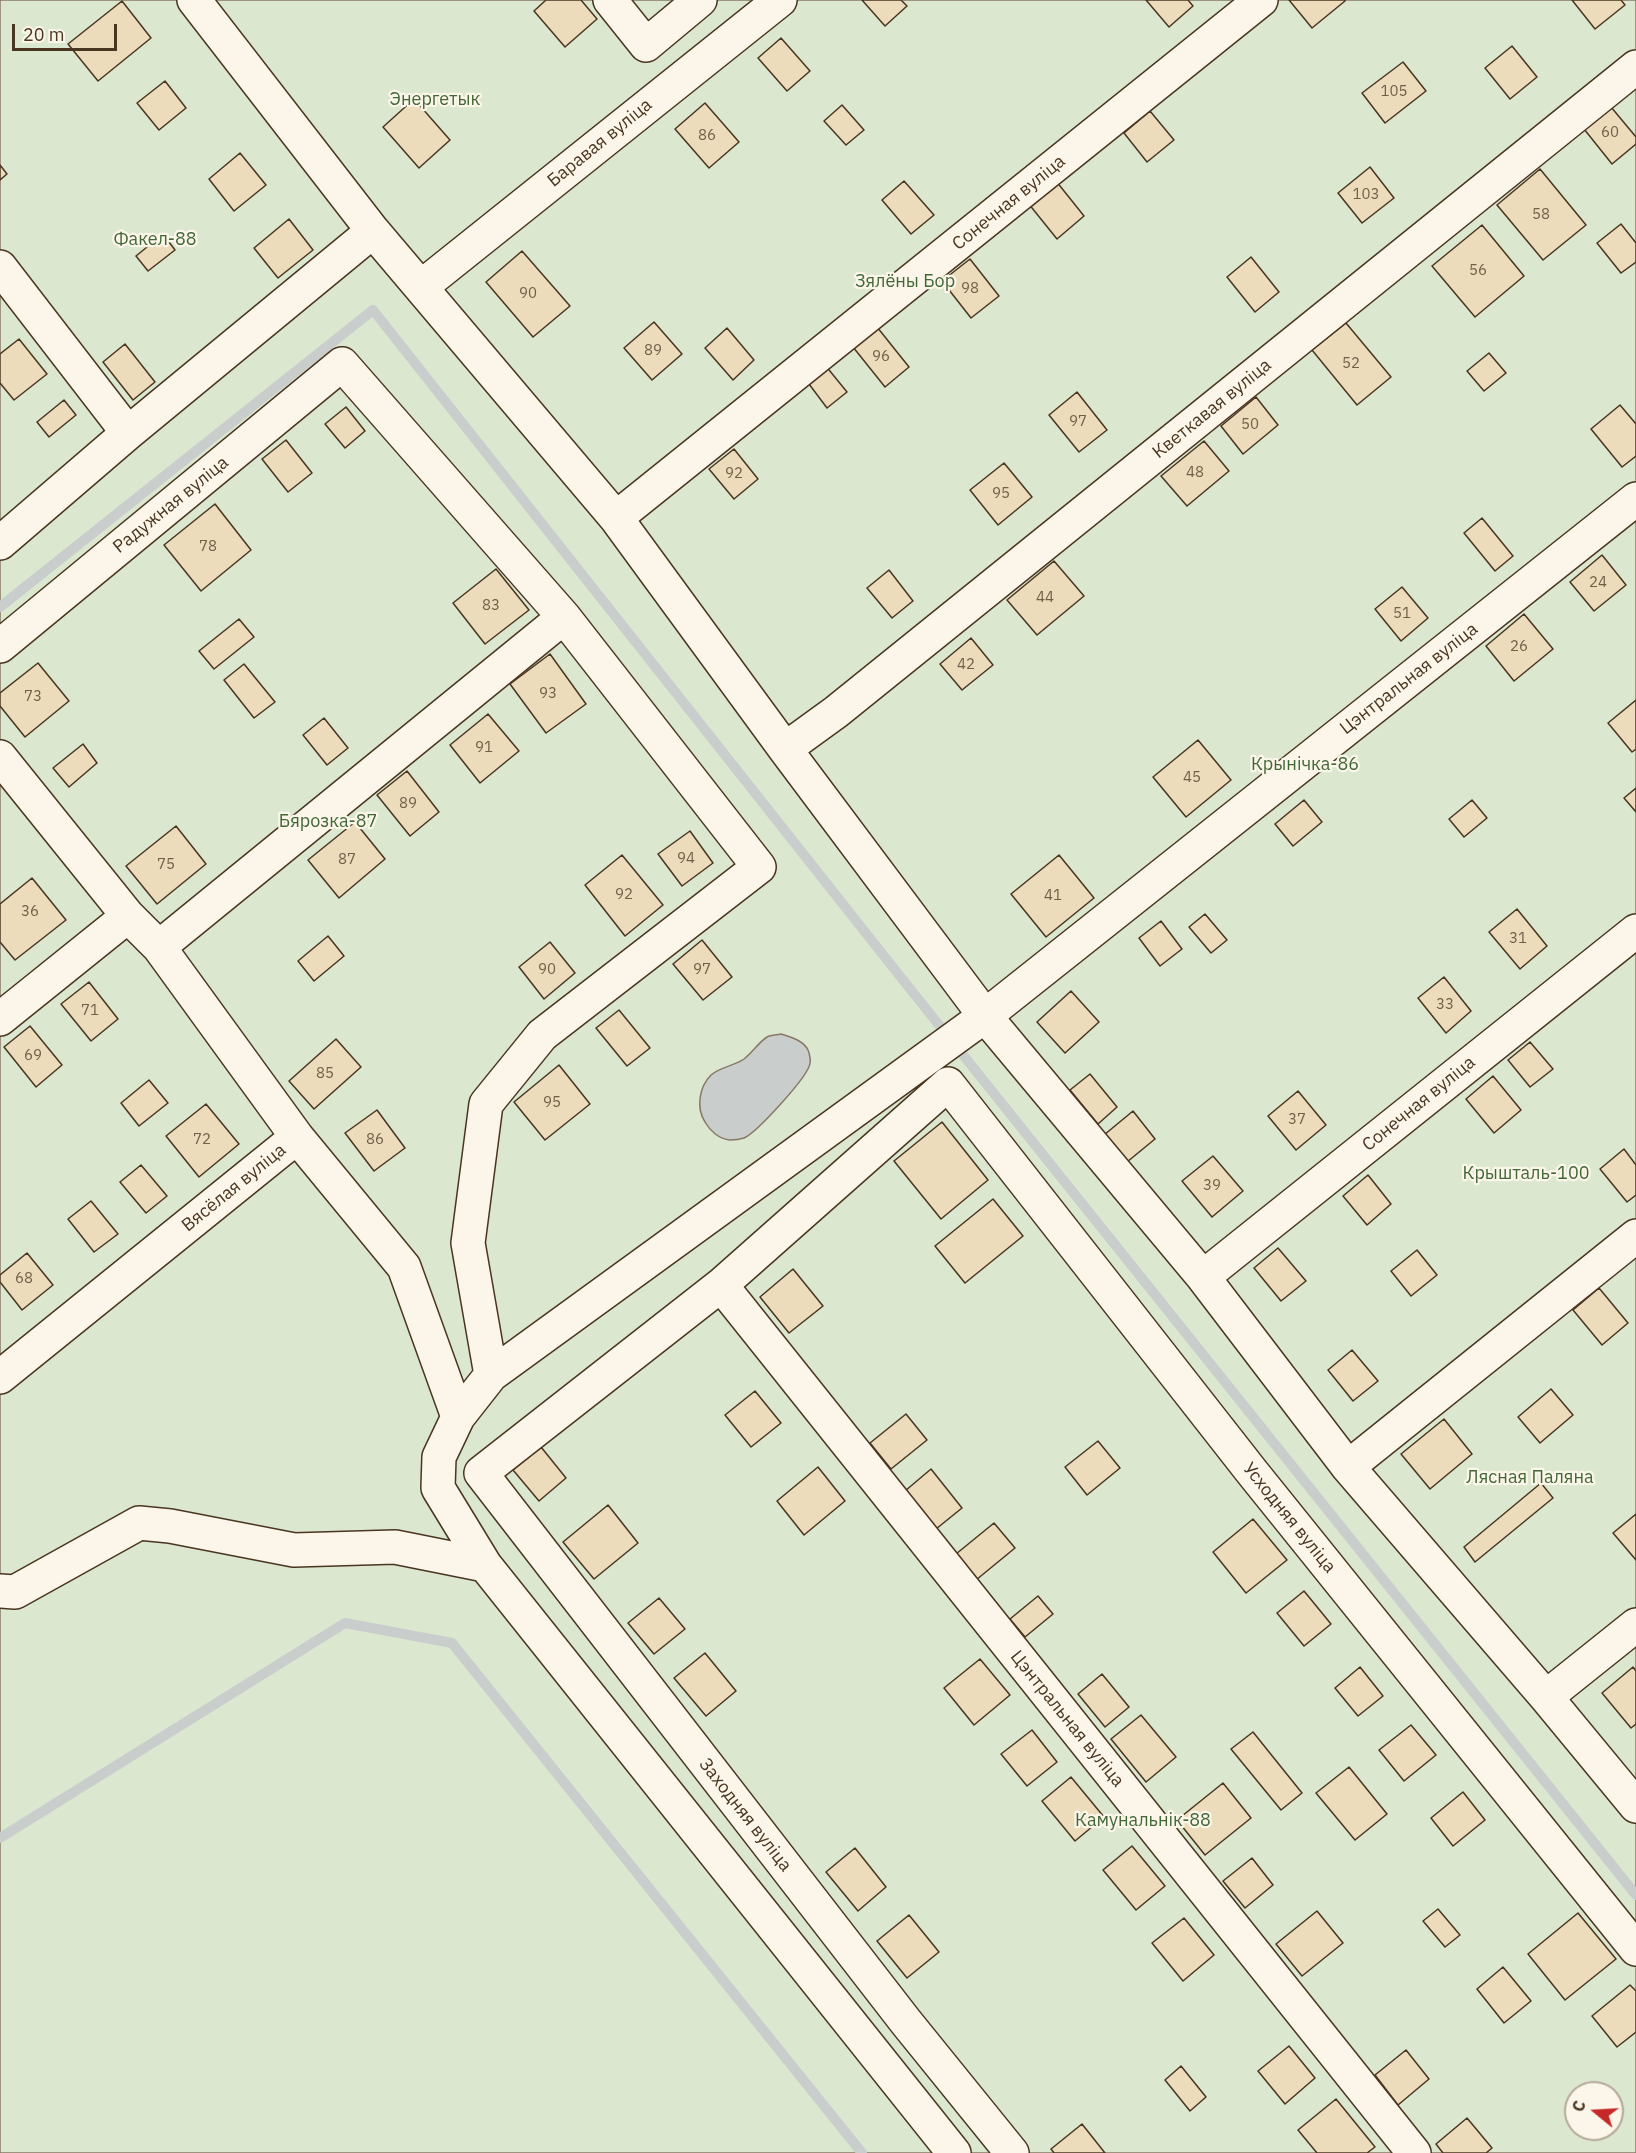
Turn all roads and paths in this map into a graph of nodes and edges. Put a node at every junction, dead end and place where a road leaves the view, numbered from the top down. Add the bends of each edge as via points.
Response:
1 (194, 0) edge
2 (610, 0) edge
3 (700, 0) edge
4 (780, 0) edge
5 (1261, 0) edge
6 (1636, 67) edge
7 (373, 231) junction
8 (0, 267) edge
9 (421, 287) junction
10 (128, 433) junction
11 (1636, 499) edge
12 (616, 519) junction
13 (0, 543) edge
14 (564, 617) junction
15 (0, 646) edge
16 (785, 748) junction
17 (0, 757) edge
18 (128, 916) junction
19 (1636, 931) edge
20 (159, 947) junction
21 (985, 1016) junction
22 (0, 1018) edge
23 (297, 1137) junction
24 (1636, 1236) edge
25 (1203, 1277) junction
26 (721, 1285) junction
27 (491, 1375) junction
28 (0, 1377) edge
29 (458, 1417) junction
30 (1348, 1467) junction
31 (485, 1565) junction
32 (0, 1591) edge
33 (1636, 1625) edge
34 (1546, 1697) junction
35 (1636, 1806) edge
36 (1636, 1949) edge
37 (954, 2153) edge
38 (1012, 2153) edge
39 (1414, 2153) edge

1 - 7 street
2 - 3 street via 646,45
4 - 9 street, Баравая вуліца
5 - 12 street, Сонечная вуліца
6 - 16 street, Кветкавая вуліца via 836,712
7 - 9 street
7 - 10 street
8 - 10 street
9 - 12 street
10 - 13 street
11 - 21 street, Цэнтральная вуліца
12 - 16 street
14 - 15 street, Радужная вуліца via 342,364
14 - 20 street
14 - 27 street via 759,867 542,1035 486,1104 468,1243
16 - 21 street
17 - 18 street
18 - 20 street
18 - 22 street
19 - 25 street, Сонечная вуліца
20 - 23 street
21 - 25 street
21 - 27 street, Цэнтральная вуліца
23 - 28 street, Вясёлая вуліца
23 - 29 street, Вясёлая вуліца via 404,1267
24 - 30 street
25 - 30 street
26 - 36 street, Усходняя вуліца via 948,1084 1252,1472
26 - 38 street, Заходняя вуліца via 481,1473
26 - 39 street, Цэнтральная вуліца
27 - 29 street, Цэнтральная вуліца
29 - 31 street, Цэнтральная вуліца via 439,1457 438,1488
30 - 34 street
31 - 32 street via 395,1546 294,1550 139,1523 15,1592
31 - 37 street, Цэнтральная вуліца
33 - 34 street
34 - 35 street

